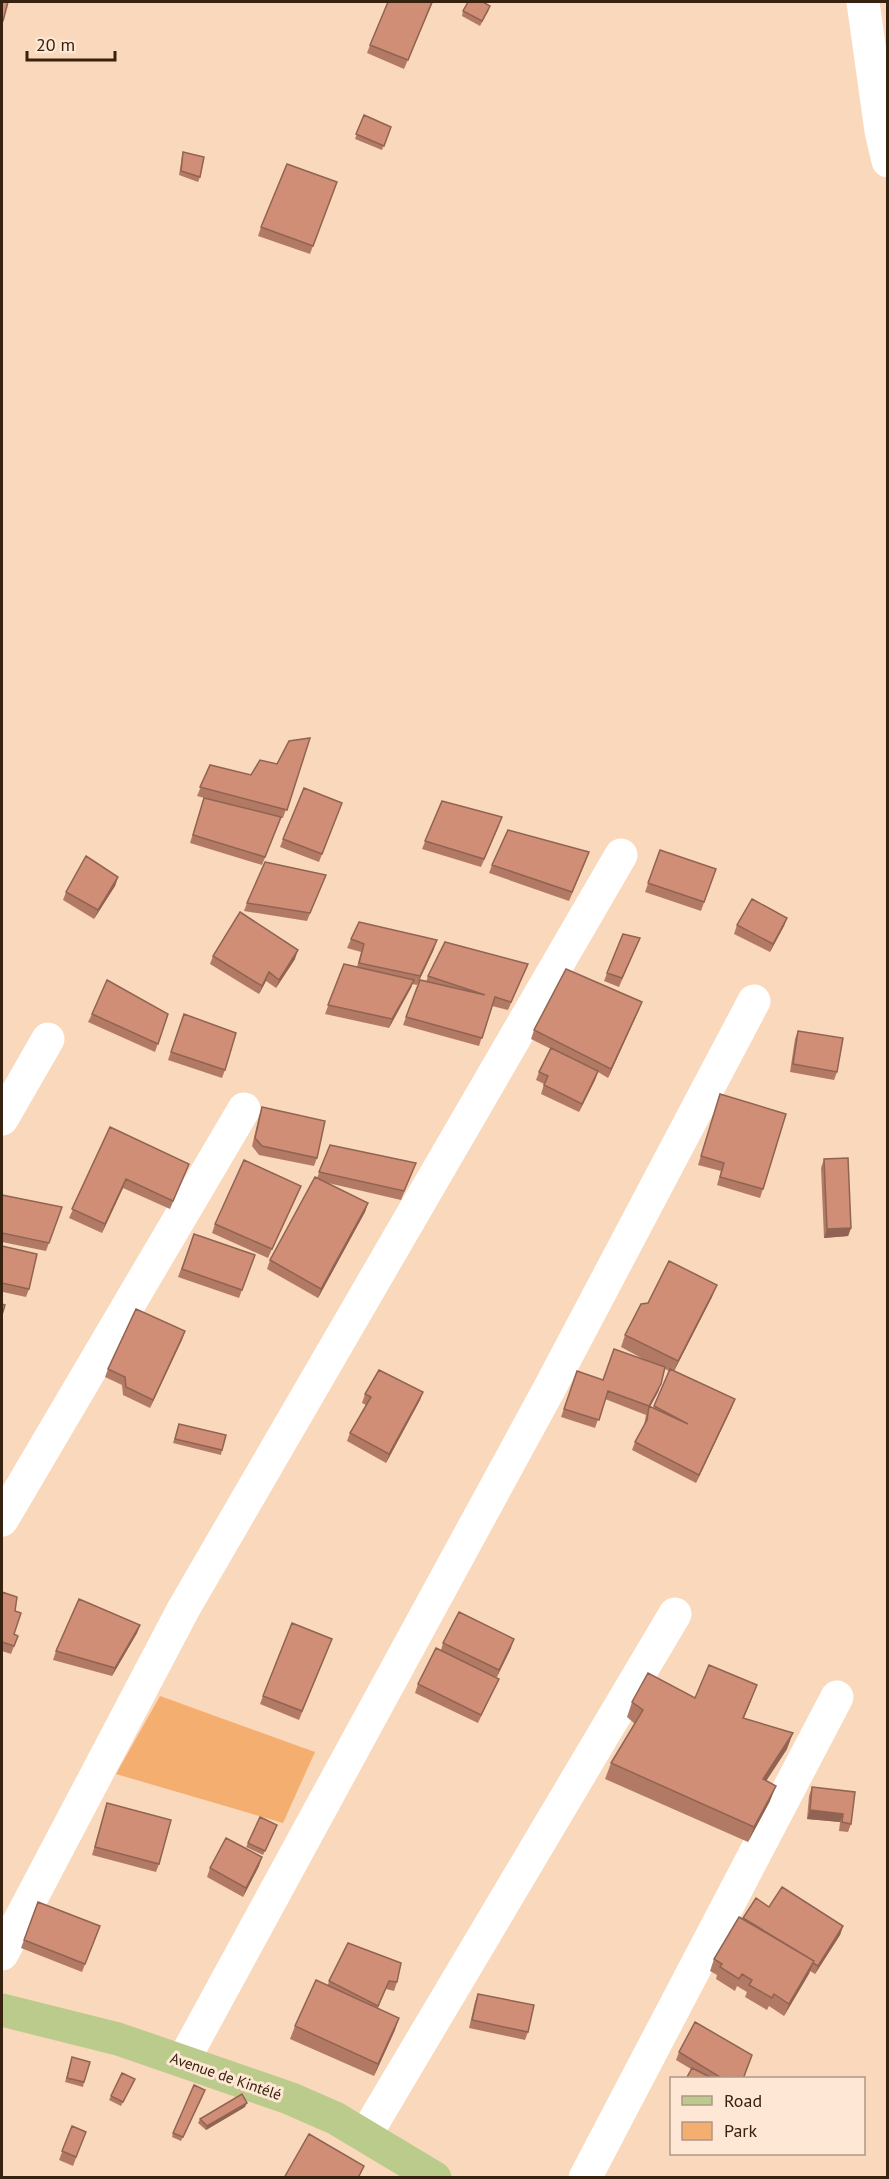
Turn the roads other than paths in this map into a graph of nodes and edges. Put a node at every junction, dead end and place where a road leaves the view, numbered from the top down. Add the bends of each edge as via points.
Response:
1 (863, 2) edge
2 (888, 161) edge
3 (621, 855) dead end
4 (754, 1001) dead end
5 (48, 1039) dead end
6 (244, 1109) dead end
7 (2, 1119) edge
8 (2, 1520) edge
9 (675, 1614) dead end
10 (837, 1697) dead end
11 (2, 1954) edge
12 (2, 2010) edge
13 (183, 2061) junction
14 (365, 2136) junction
15 (435, 2178) edge
16 (585, 2178) edge

1 - 2 street
3 - 11 street via 184,1608
4 - 13 street via 553,1382
5 - 7 street
6 - 8 street
9 - 14 street
10 - 16 street
12 - 13 main road, Avenue de Kintélé via 118,2039
13 - 14 main road, Avenue de Kintélé via 289,2098
14 - 15 main road, Avenue de Kintélé

